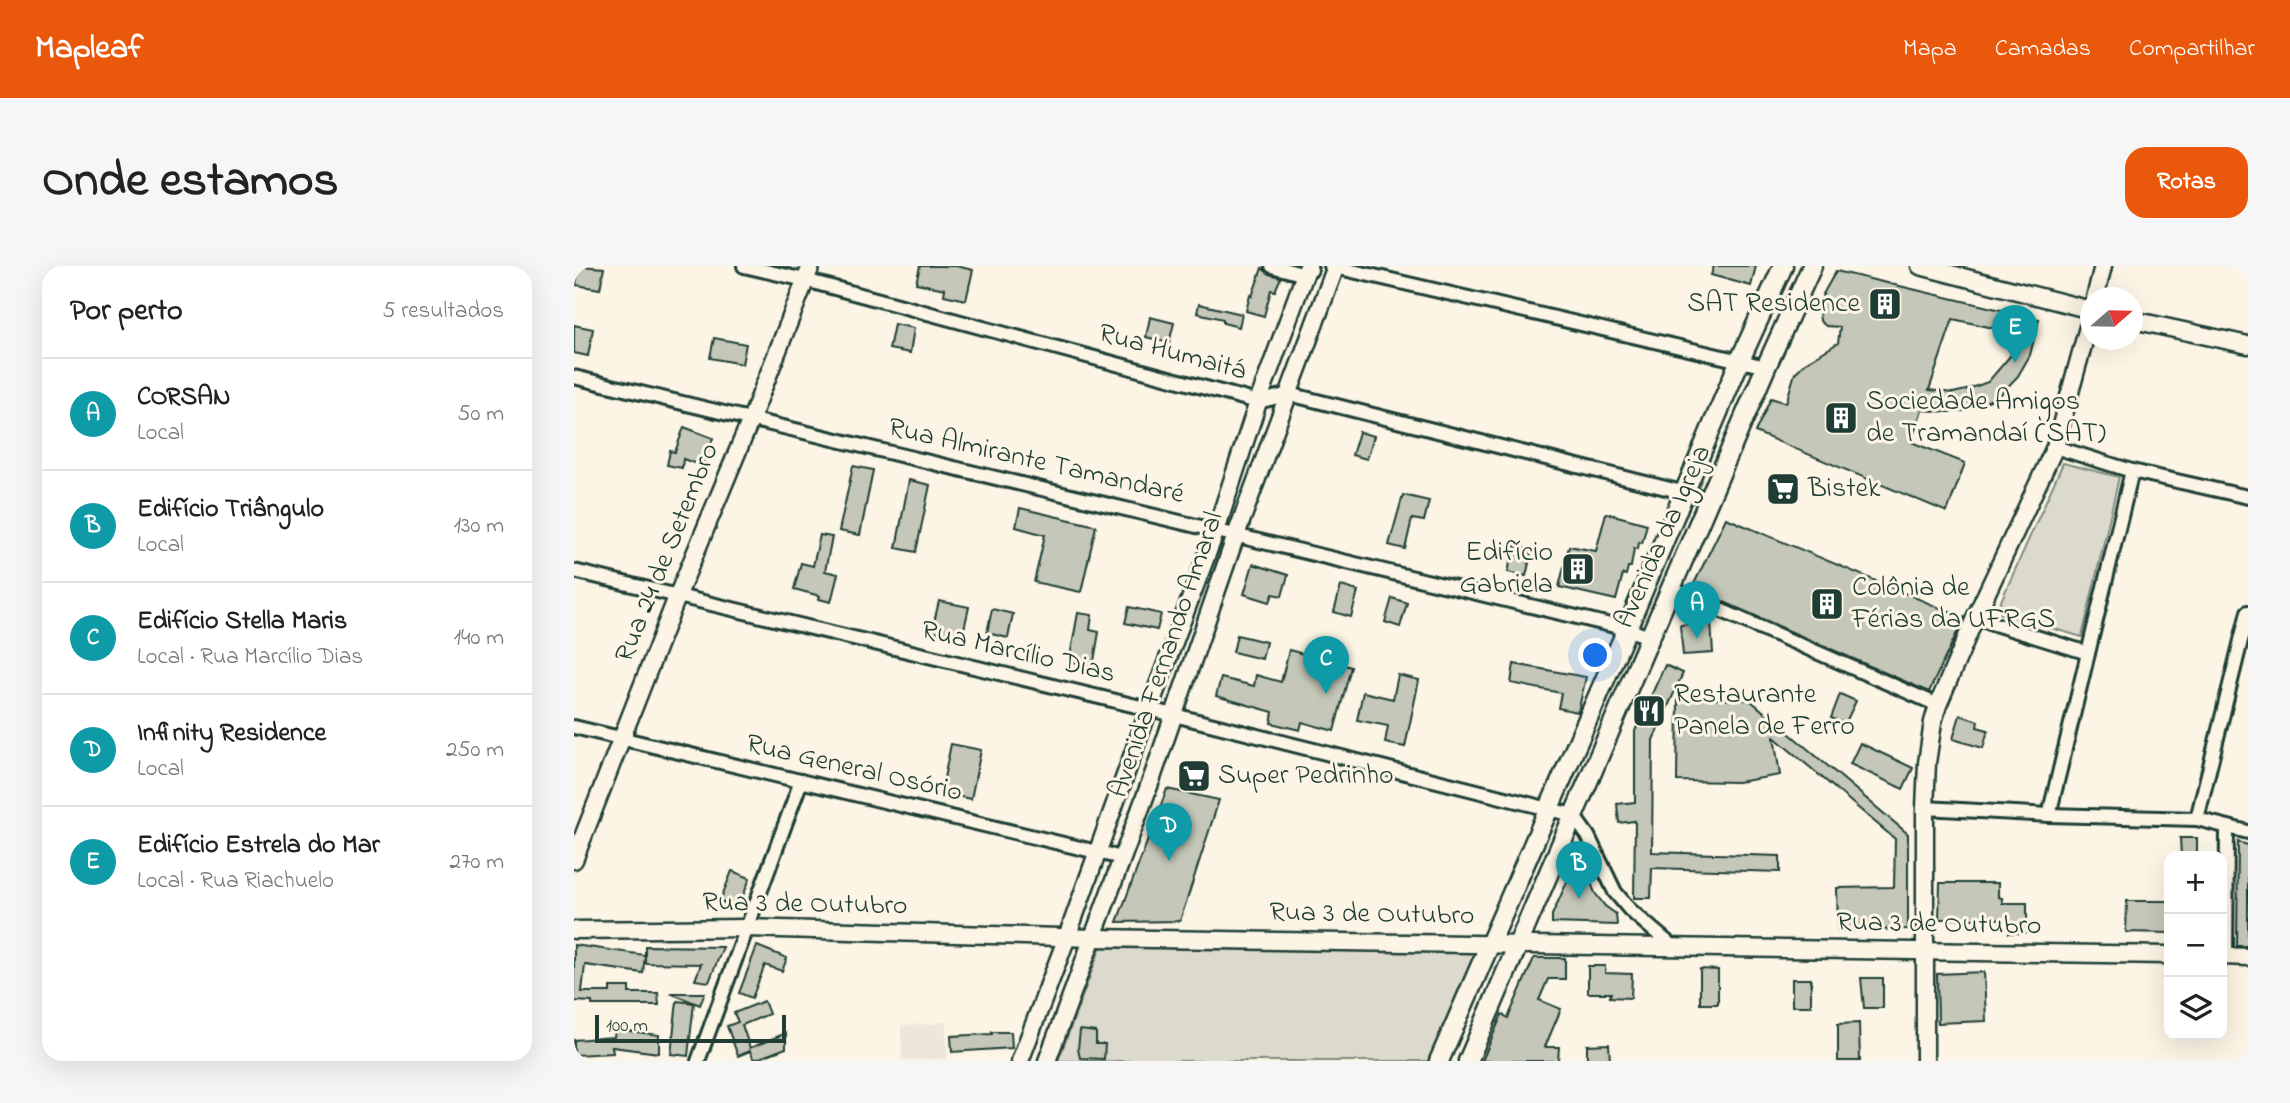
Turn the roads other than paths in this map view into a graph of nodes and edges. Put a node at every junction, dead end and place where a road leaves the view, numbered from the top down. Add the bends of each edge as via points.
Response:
1 (744, 266) edge
2 (1272, 266) edge
3 (1335, 266) edge
4 (1783, 266) edge
5 (1812, 266) edge
6 (1920, 266) edge
7 (2103, 266) edge
8 (1309, 269) edge
9 (808, 273) edge
10 (2098, 287) edge
11 (2080, 307) edge
12 (2143, 322) edge
13 (2248, 345) edge
14 (2082, 350) edge
15 (1740, 360) junction
16 (1766, 367) junction
17 (574, 377) edge
18 (1289, 394) junction
19 (1258, 402) junction
20 (751, 419) junction
21 (2055, 447) junction
22 (2132, 471) junction
23 (1686, 492) junction
24 (2248, 497) edge
25 (1710, 499) junction
26 (1216, 530) junction
27 (1236, 535) junction
28 (574, 571) edge
29 (1672, 589) junction
30 (677, 597) junction
31 (2248, 612) edge
32 (1975, 618) junction
33 (1627, 629) junction
34 (1649, 636) junction
35 (2088, 653) junction
36 (1938, 705) junction
37 (1149, 709) junction
38 (1174, 715) junction
39 (574, 727) edge
40 (621, 738) junction
41 (1152, 778) junction
42 (800, 781) junction
43 (1123, 782) junction
44 (1550, 808) junction
45 (1925, 808) junction
46 (1573, 815) junction
47 (2049, 815) junction
48 (2197, 819) junction
49 (2227, 827) junction
50 (2248, 832) edge
51 (1098, 852) junction
52 (1122, 858) junction
53 (574, 860) edge
54 (2225, 914) edge
55 (747, 928) junction
56 (574, 930) edge
57 (1068, 937) junction
58 (1094, 938) junction
59 (1491, 943) junction
60 (1518, 944) junction
61 (1672, 946) junction
62 (1925, 952) junction
63 (2164, 955) edge
64 (2227, 956) edge
65 (2248, 957) edge
66 (698, 1061) edge
67 (1020, 1061) edge
68 (1047, 1061) edge
69 (1439, 1061) edge
70 (1468, 1061) edge
71 (1925, 1061) edge

1 - 9 street, Rua Humaitá
2 - 8 street
3 - 15 street
3 - 18 street, Avenida Fernando Amaral
4 - 15 main road, Avenida da Igreja
5 - 16 main road, Avenida da Igreja
6 - 11 street
7 - 10 street
8 - 19 street, Avenida Fernando Amaral
9 - 19 street, Rua Humaitá
9 - 20 street, Rua 24 de Setembro
12 - 13 street
14 - 21 street
15 - 16 street
15 - 23 main road, Avenida da Igreja
16 - 25 main road, Avenida da Igreja
17 - 20 street, Rua Almirante Tamandaré
18 - 19 street, Rua Humaitá
18 - 23 street, Rua Humaitá
18 - 27 street, Avenida Fernando Amaral
19 - 26 street, Avenida Fernando Amaral
20 - 26 street, Rua Almirante Tamandaré
20 - 30 street, Rua 24 de Setembro
21 - 22 street
21 - 32 street
22 - 24 street
22 - 35 street
23 - 25 street, Rua Humaitá
23 - 33 main road, Avenida da Igreja
25 - 29 main road, Avenida da Igreja
26 - 27 street, Rua Almirante Tamandaré
26 - 37 street, Avenida Fernando Amaral
27 - 33 street, Rua Almirante Tamandaré
27 - 38 street, Avenida Fernando Amaral
28 - 30 street, Rua Marcílio Dias
29 - 34 main road, Avenida da Igreja
29 - 36 street
30 - 37 street, Rua Marcílio Dias
30 - 40 street, Rua 24 de Setembro
31 - 48 street
32 - 35 street
32 - 36 street
33 - 34 street, Rua Almirante Tamandaré
33 - 44 main road, Avenida da Igreja
34 - 46 main road, Avenida da Igreja
35 - 47 street
36 - 45 street via 1927,763
37 - 38 street, Rua Marcílio Dias
37 - 43 street, Avenida Fernando Amaral
38 - 41 street, Avenida Fernando Amaral
38 - 44 street, Rua Marcílio Dias
39 - 40 street, Rua General Osório
40 - 42 street, Rua General Osório
40 - 53 street, Rua 24 de Setembro
41 - 43 street
41 - 52 street, Avenida Fernando Amaral
42 - 51 street, Rua General Osório
42 - 55 street
43 - 51 street, Avenida Fernando Amaral
44 - 46 street, Rua Marcílio Dias
44 - 59 main road, Avenida da Igreja
45 - 47 street
45 - 62 street
46 - 60 main road, Avenida da Igreja
46 - 61 street via 1615,892
47 - 48 street
48 - 49 street
49 - 50 street
49 - 54 street
51 - 52 street, Rua General Osório
51 - 57 street, Avenida Fernando Amaral
52 - 58 street, Avenida Fernando Amaral
55 - 56 street, Rua 3 de Outubro
55 - 57 street, Rua 3 de Outubro
55 - 66 street
57 - 58 street, Rua 3 de Outubro
57 - 67 street, Avenida Fernando Amaral
58 - 59 street, Rua 3 de Outubro
58 - 68 street, Avenida Fernando Amaral
59 - 60 street, Rua 3 de Outubro
59 - 69 main road, Avenida da Igreja
60 - 61 street, Rua 3 de Outubro
60 - 70 main road, Avenida da Igreja
61 - 62 street, Rua 3 de Outubro
62 - 63 street, Rua 3 de Outubro
62 - 71 street
64 - 65 street

